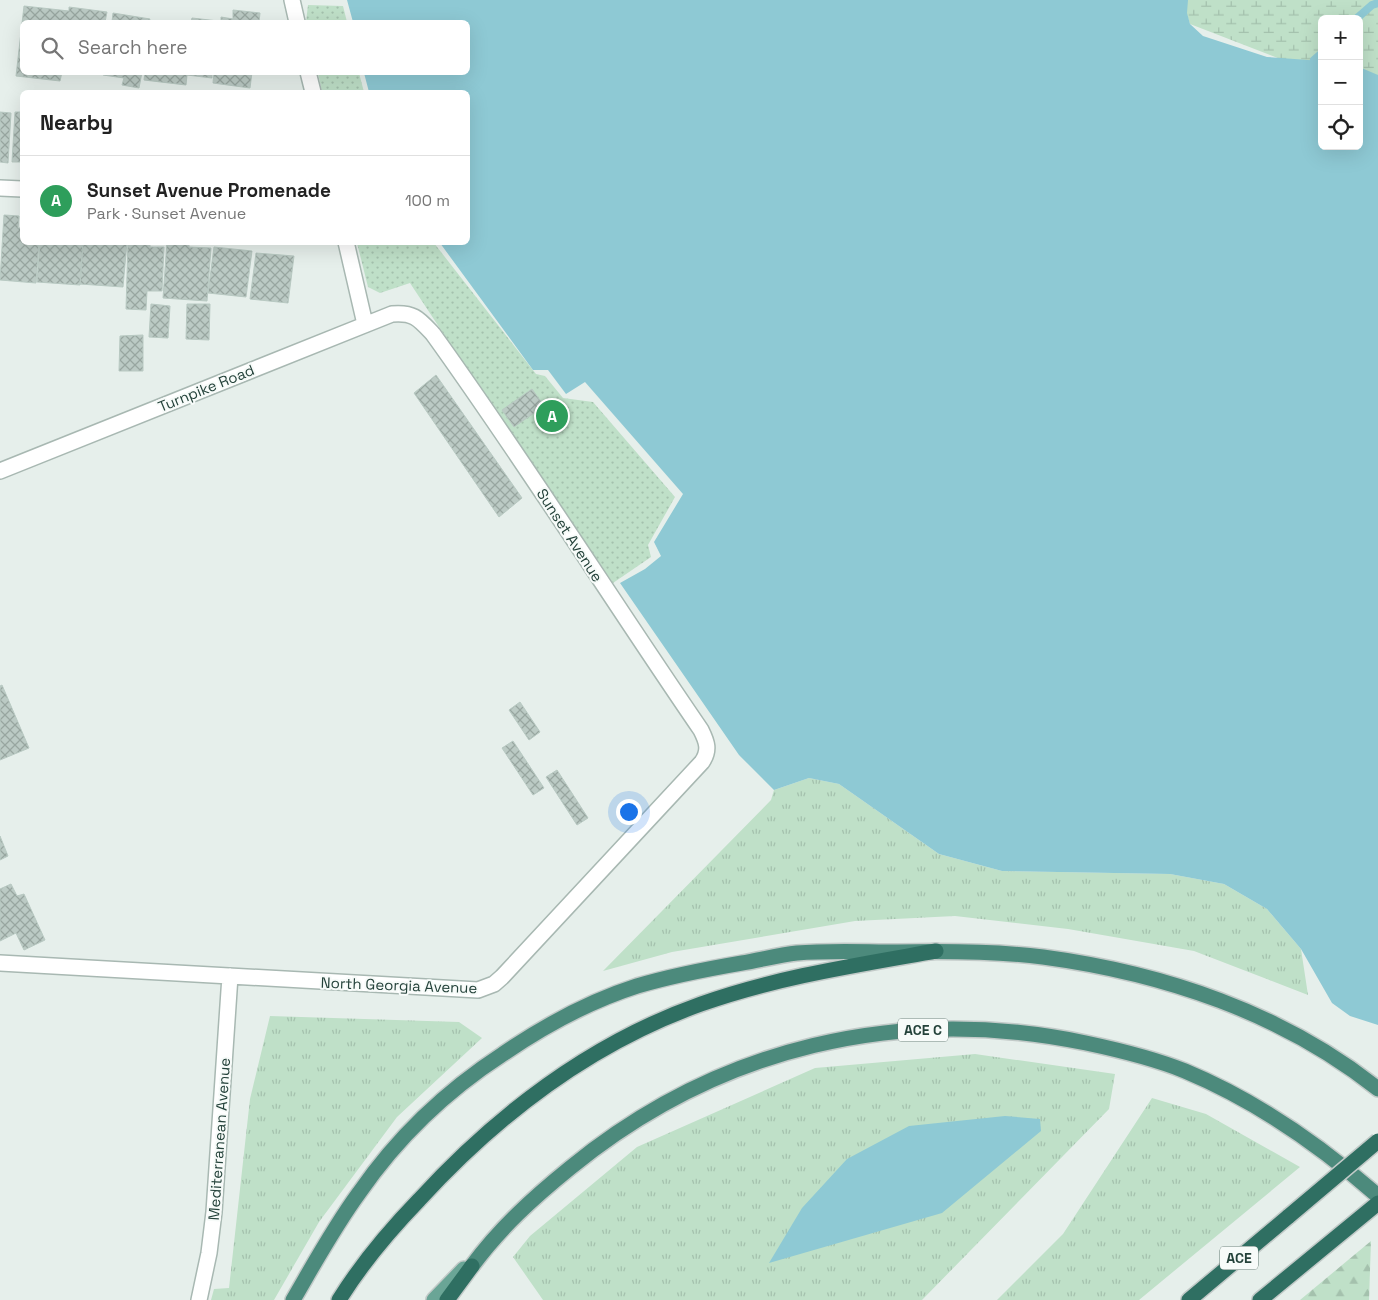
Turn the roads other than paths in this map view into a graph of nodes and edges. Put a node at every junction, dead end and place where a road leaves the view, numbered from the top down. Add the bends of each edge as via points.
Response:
1 (292, 0) edge
2 (297, 20) edge
3 (309, 75) edge
4 (312, 90) edge
5 (0, 188) edge
6 (20, 189) edge
7 (347, 245) edge
8 (414, 316) joint
9 (365, 324) junction
10 (0, 471) edge
11 (702, 762) joint
12 (936, 951) junction
13 (0, 963) edge
14 (230, 976) junction
15 (1378, 1089) edge
16 (1378, 1141) edge
17 (1378, 1196) edge
18 (1378, 1203) edge
19 (488, 1244) junction
20 (1265, 1297) edge
21 (199, 1300) edge
22 (293, 1300) edge
23 (339, 1300) edge
24 (434, 1300) edge
25 (446, 1300) edge
26 (1189, 1300) edge

1 - 2 street
3 - 4 street
5 - 6 street
7 - 9 street
8 - 9 street, Turnpike Road via 392,314
8 - 11 street, Sunset Avenue via 444,350 702,730 707,745
9 - 10 street, Turnpike Road
11 - 14 street, North Georgia Avenue via 502,977 486,988 469,991
12 - 15 highway via 1050,958 1089,964 1184,988 1230,1003 1275,1024 1320,1048
12 - 22 highway via 797,953 717,967 635,987 555,1022 475,1073 392,1150 358,1194
12 - 23 highway via 796,976 747,989 700,1004 612,1044 529,1097 490,1128 390,1230
13 - 14 street, North Georgia Avenue
14 - 21 street, Mediterranean Avenue via 214,1212
16 - 26 highway, ACE, bridge
17 - 19 highway, ACE C via 1323,1150 1282,1122 1252,1103 1184,1071 1107,1048 1059,1038 1009,1031 912,1030 863,1034 766,1058 675,1098 594,1148 530,1200
18 - 20 highway
19 - 24 main road
19 - 25 highway, ACE C

